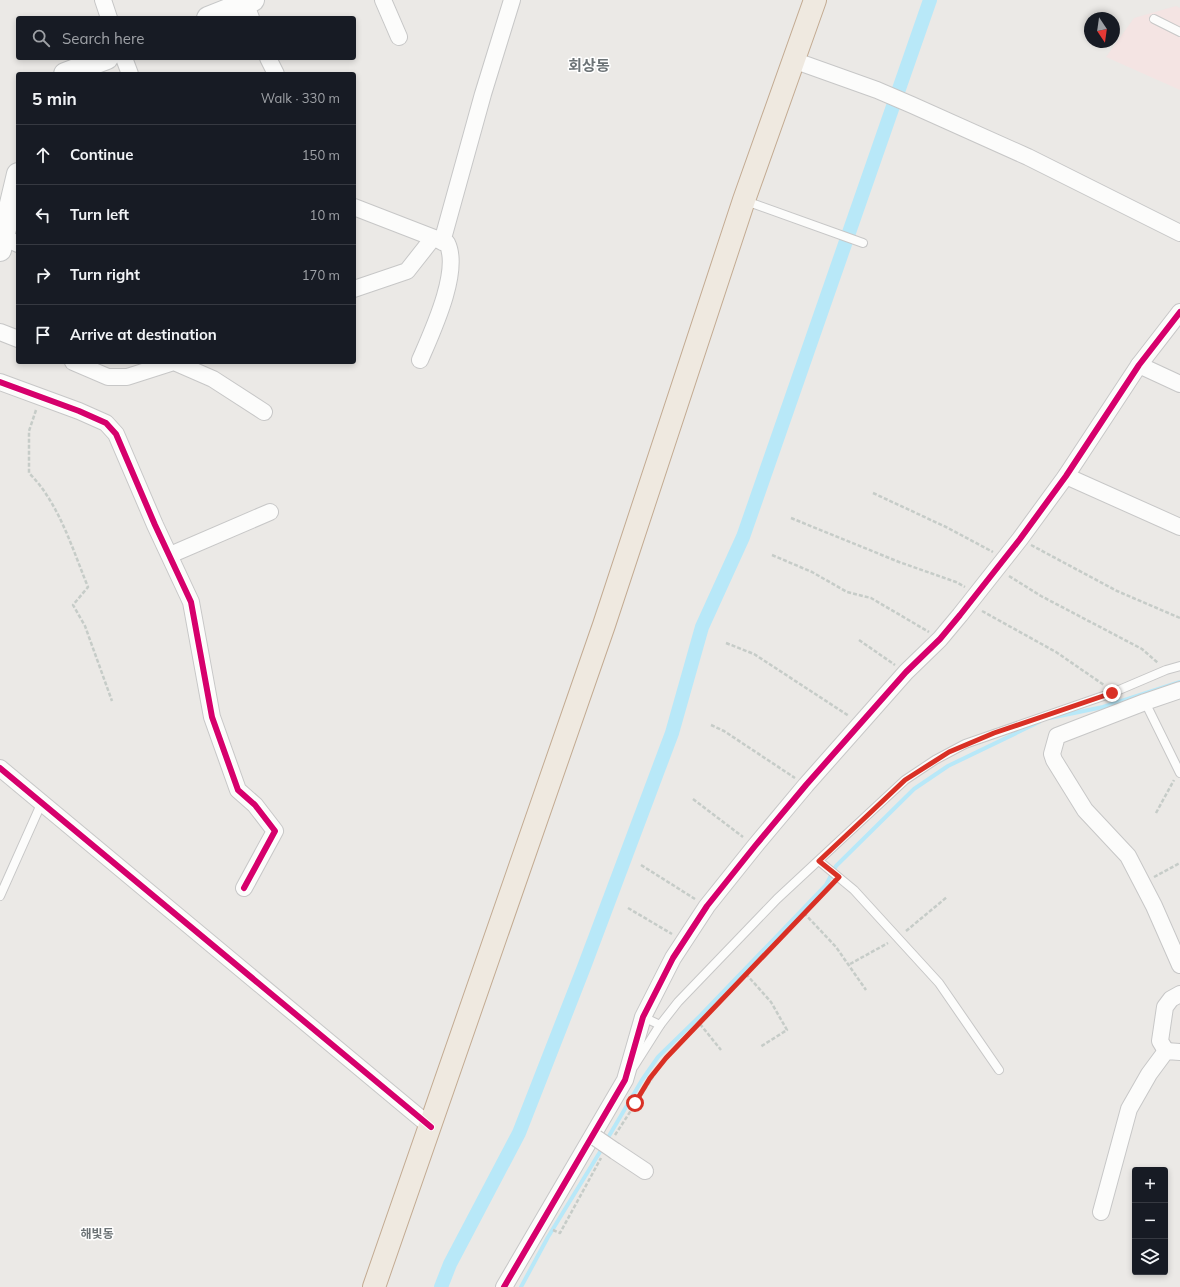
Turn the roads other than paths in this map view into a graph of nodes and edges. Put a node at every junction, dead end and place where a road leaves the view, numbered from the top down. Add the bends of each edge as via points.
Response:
1 (102, 0) edge
2 (383, 0) edge
3 (512, 0) edge
4 (815, 0) edge
5 (248, 5) edge
6 (108, 16) edge
7 (214, 16) edge
8 (1154, 19) dead end
9 (1180, 32) edge
10 (399, 36) dead end
11 (102, 60) edge
12 (125, 60) edge
13 (269, 60) edge
14 (794, 60) junction
15 (70, 72) edge
16 (129, 72) edge
17 (275, 72) edge
18 (16, 187) edge
19 (744, 200) junction
20 (356, 208) edge
21 (1180, 233) edge
22 (438, 240) junction
23 (863, 243) dead end
24 (7, 244) edge
25 (356, 288) edge
26 (1177, 322) edge
27 (0, 332) edge
28 (16, 338) edge
29 (420, 360) dead end
30 (78, 364) edge
31 (168, 364) edge
32 (179, 364) edge
33 (1139, 365) junction
34 (0, 382) edge
35 (1180, 384) edge
36 (264, 412) dead end
37 (1066, 476) junction
38 (270, 512) dead end
39 (1180, 528) edge
40 (170, 555) junction
41 (1180, 666) edge
42 (1180, 690) edge
43 (1145, 702) junction
44 (0, 768) edge
45 (1177, 776) edge
46 (42, 802) junction
47 (819, 861) junction
48 (244, 888) dead end
49 (0, 896) edge
50 (1180, 965) edge
51 (1180, 994) edge
52 (643, 1017) junction
53 (660, 1025) junction
54 (1173, 1052) edge
55 (999, 1070) dead end
56 (625, 1080) junction
57 (431, 1127) junction
58 (603, 1144) junction
59 (645, 1171) dead end
60 (1101, 1212) dead end
61 (374, 1287) edge
62 (504, 1287) edge

1 - 6 street
2 - 10 street
3 - 22 street
4 - 14 highway
5 - 7 street
8 - 9 lane
11 - 15 street
12 - 16 street
13 - 17 street
14 - 19 highway
14 - 21 street via 912,105 1028,157
18 - 24 street
19 - 23 lane
19 - 57 highway via 604,625
20 - 22 street
22 - 25 street via 407,271
22 - 29 street via 446,243 451,251 446,296
26 - 33 street
27 - 28 street
30 - 31 street via 108,377 127,377
32 - 36 street via 213,379
33 - 35 street
33 - 37 street
34 - 40 street via 106,423 116,434
37 - 39 street
37 - 52 street via 1020,539 940,639 906,672 806,785 706,906 683,941
38 - 40 street
40 - 48 street via 191,602 212,717 238,790 255,805 275,831
41 - 47 lane via 1112,693 980,738 949,752 905,780
42 - 43 street
43 - 45 lane
43 - 50 street via 1057,736 1052,754 1084,810 1122,848 1142,883
44 - 46 street
46 - 49 lane
46 - 57 street
47 - 53 lane via 777,899 678,1002
47 - 55 lane via 854,890 946,992
51 - 54 street via 1171,999 1165,1007 1160,1041
52 - 53 lane
52 - 56 street
53 - 56 lane
54 - 60 street via 1149,1074 1129,1109
56 - 58 street
57 - 61 highway
58 - 59 street
58 - 62 street

